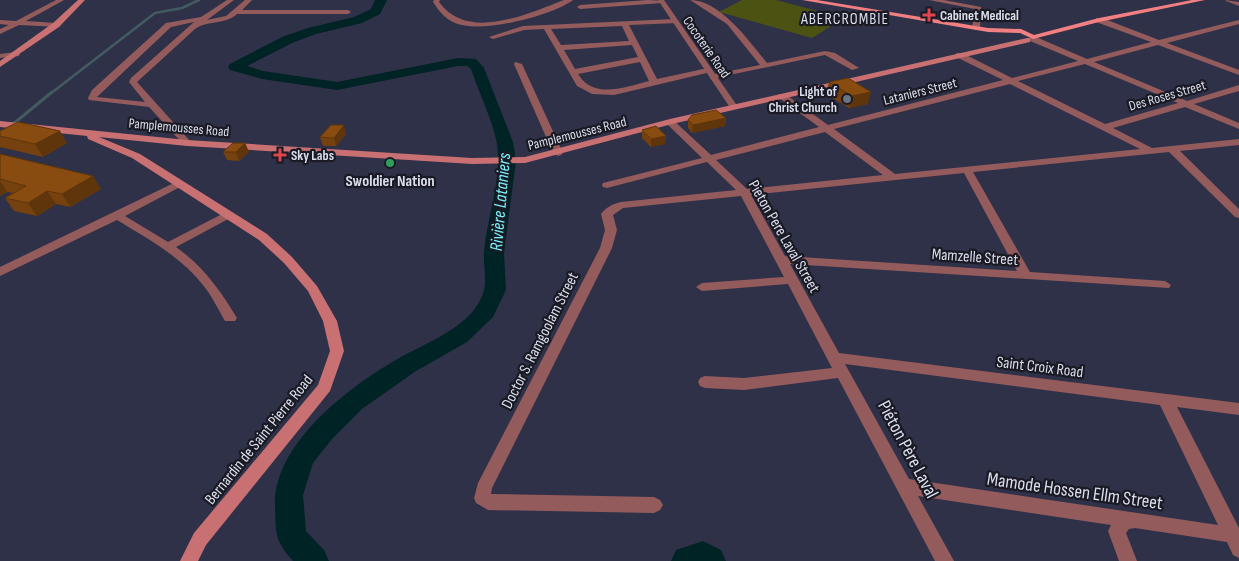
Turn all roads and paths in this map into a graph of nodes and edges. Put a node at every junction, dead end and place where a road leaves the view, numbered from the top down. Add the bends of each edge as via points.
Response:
1 (61, 0) edge
2 (82, 0) edge
3 (231, 0) edge
4 (249, 0) edge
5 (437, 0) edge
6 (570, 0) edge
7 (661, 0) edge
8 (693, 0) edge
9 (805, 0) edge
10 (932, 0) edge
11 (1202, 0) edge
12 (1228, 0) edge
13 (966, 3) edge
14 (1239, 4) edge
15 (242, 6) junction
16 (580, 7) dead end
17 (234, 12) junction
18 (203, 19) junction
19 (1099, 20) junction
20 (674, 21) junction
21 (0, 22) edge
22 (1239, 22) edge
23 (19, 23) junction
24 (624, 24) junction
25 (56, 25) junction
26 (195, 25) junction
27 (546, 28) junction
28 (976, 28) junction
29 (1061, 28) junction
30 (1020, 31) junction
31 (0, 32) edge
32 (493, 37) dead end
33 (1008, 38) junction
34 (1031, 38) junction
35 (634, 43) junction
36 (1158, 43) junction
37 (816, 46) dead end
38 (558, 48) junction
39 (825, 53) junction
40 (16, 54) junction
41 (959, 55) junction
42 (0, 56) edge
43 (642, 59) junction
44 (1088, 61) junction
45 (518, 64) dead end
46 (0, 65) edge
47 (764, 66) junction
48 (855, 68) dead end
49 (573, 72) junction
50 (1239, 73) edge
51 (710, 74) junction
52 (654, 82) junction
53 (1011, 82) junction
54 (1239, 88) edge
55 (782, 96) junction
56 (1188, 104) junction
57 (152, 105) junction
58 (734, 107) junction
59 (670, 122) junction
60 (3, 124) edge
61 (1239, 126) edge
62 (1103, 128) junction
63 (826, 129) junction
64 (69, 130) junction
65 (137, 137) junction
66 (1239, 142) edge
67 (187, 143) junction
68 (1171, 148) junction
69 (123, 149) junction
70 (1149, 150) junction
71 (558, 153) junction
72 (136, 156) junction
73 (710, 159) junction
74 (967, 170) junction
75 (894, 178) junction
76 (178, 184) junction
77 (607, 185) dead end
78 (744, 192) junction
79 (228, 215) junction
80 (117, 216) junction
81 (1239, 216) edge
82 (169, 246) junction
83 (782, 260) junction
84 (0, 272) edge
85 (1025, 275) junction
86 (793, 280) junction
87 (1166, 285) dead end
88 (702, 287) dead end
89 (230, 318) dead end
90 (836, 358) junction
91 (844, 372) junction
92 (705, 382) dead end
93 (1166, 399) junction
94 (1239, 409) edge
95 (904, 486) junction
96 (654, 505) dead end
97 (1135, 520) junction
98 (1237, 540) edge
99 (189, 561) edge
100 (945, 561) edge
101 (1128, 561) edge

1 - 23 street
2 - 25 main road
3 - 18 street
4 - 15 street
5 - 6 street via 445,14 458,21 480,25 526,16
7 - 16 street
7 - 20 street, Cocoterie Road
8 - 47 street via 730,22
9 - 28 main road
10 - 13 street
11 - 19 main road
12 - 14 street
13 - 28 street via 980,9
15 - 17 street
15 - 17 street via 350,9
17 - 26 street via 228,18
18 - 26 street
18 - 57 street via 169,25 92,98
19 - 29 main road
19 - 36 street
20 - 24 street
20 - 51 street, Cocoterie Road
21 - 23 street
22 - 36 street, Lataniers Street
23 - 25 street
23 - 31 street
24 - 27 street
24 - 35 street
25 - 40 main road
26 - 57 street via 135,78 135,85
27 - 32 street via 519,29
27 - 38 street
28 - 33 main road
29 - 30 main road
29 - 34 main road
30 - 33 main road
30 - 34 main road
33 - 34 main road, Pamplemousses Road
33 - 34 main road
33 - 41 main road, Pamplemousses Road
34 - 44 street
35 - 38 street
35 - 43 street
36 - 44 street, Lataniers Street
36 - 50 street
37 - 39 street
38 - 49 street
39 - 47 street
39 - 48 street
40 - 42 street
40 - 46 main road
41 - 53 street
41 - 55 main road, Pamplemousses Road
43 - 49 street
43 - 52 street
44 - 53 street, Lataniers Street
44 - 56 street
45 - 71 street
47 - 51 street
49 - 52 street via 580,84 595,92 614,92
51 - 52 street
51 - 58 street, Cocoterie Road
53 - 62 street
53 - 63 street, Lataniers Street
54 - 56 street, Des Roses Street
55 - 58 main road, Pamplemousses Road
55 - 63 street
56 - 61 street
56 - 62 street, Des Roses Street
57 - 67 street
58 - 59 main road, Pamplemousses Road
59 - 71 main road, Pamplemousses Road
59 - 73 street, Pieton Pere Laval Street
60 - 64 main road, Pamplemousses Road
62 - 70 street
63 - 73 street, Lataniers Street
63 - 75 street
64 - 65 main road, Pamplemousses Road
64 - 69 main road, Bernardin de Saint Pierre Road
65 - 67 main road, Pamplemousses Road
65 - 69 main road
65 - 72 main road
66 - 68 street
67 - 71 main road, Pamplemousses Road via 495,161 525,160
68 - 70 street
68 - 81 street
69 - 72 main road, Bernardin de Saint Pierre Road
70 - 74 street
72 - 76 main road, Bernardin de Saint Pierre Road
73 - 77 street, Lataniers Street
73 - 78 street, Pieton Pere Laval Street
74 - 75 street
74 - 85 street
75 - 78 street
76 - 79 main road, Bernardin de Saint Pierre Road
76 - 80 street
78 - 83 street, Pieton Pere Laval Street
78 - 96 street, Doctor S. Ramgoolam Street via 621,205 607,214 611,230 606,248 484,488 482,498 488,502
79 - 82 street
79 - 99 main road, Bernardin de Saint Pierre Road via 264,237 313,289 330,321 337,351 325,386 200,539
80 - 82 street
80 - 84 street
82 - 89 street via 207,282
83 - 85 street, Mamzelle Street
83 - 86 street, Pieton Pere Laval Street
85 - 87 street, Mamzelle Street
86 - 88 street
86 - 90 street, Pieton Pere Laval Street
90 - 91 street, Piéton Père Laval
90 - 93 street, Saint Croix Road
91 - 92 street via 744,384
91 - 95 street, Piéton Père Laval
93 - 94 street, Saint Croix Road
93 - 98 street
95 - 97 street, Mamode Hossen Ellm Street
95 - 100 street, Piéton Père Laval
97 - 98 street, Mamode Hossen Ellm Street
97 - 101 street via 1124,522 1117,530

